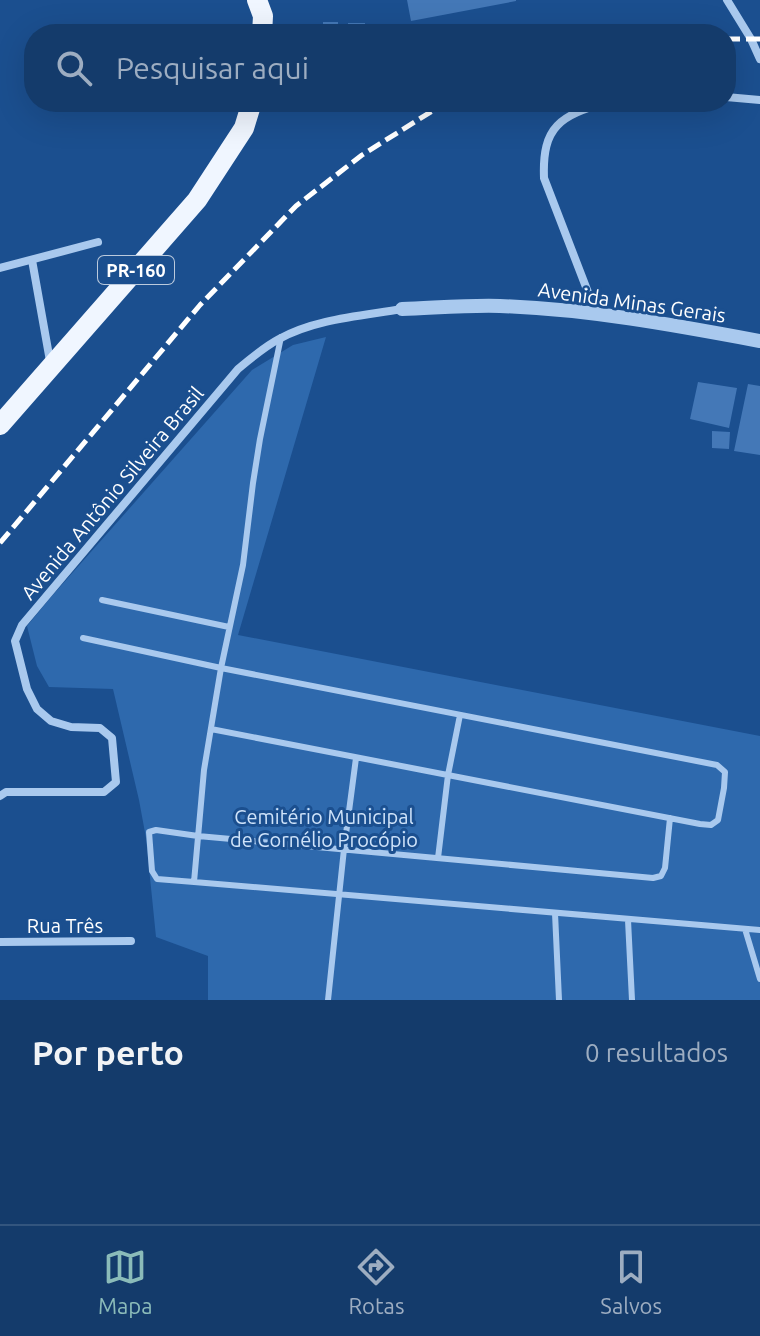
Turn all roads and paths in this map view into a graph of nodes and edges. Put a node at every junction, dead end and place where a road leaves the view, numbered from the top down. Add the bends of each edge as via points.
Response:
1 (257, 0) edge
2 (727, 0) edge
3 (263, 24) edge
4 (760, 59) edge
5 (736, 98) edge
6 (760, 100) edge
7 (249, 112) edge
8 (576, 112) edge
9 (98, 242) dead end
10 (32, 260) junction
11 (0, 268) edge
12 (402, 309) joint
13 (596, 313) junction
14 (281, 337) junction
15 (760, 341) edge
16 (51, 367) junction
17 (0, 425) edge
18 (102, 600) dead end
19 (229, 627) junction
20 (83, 638) dead end
21 (221, 668) junction
22 (460, 715) junction
23 (211, 729) junction
24 (356, 758) junction
25 (448, 775) junction
26 (0, 796) edge
27 (670, 818) junction
28 (198, 836) junction
29 (344, 849) junction
30 (438, 858) junction
31 (194, 882) junction
32 (340, 894) junction
33 (555, 913) junction
34 (628, 920) junction
35 (745, 929) junction
36 (760, 930) edge
37 (131, 941) dead end
38 (0, 942) edge
39 (760, 979) edge
40 (328, 1000) edge
41 (559, 1000) edge
42 (632, 1000) edge

1 - 3 main road
2 - 4 street
5 - 6 street
7 - 16 main road, PR-160 via 197,200
8 - 13 street via 548,137 544,178
9 - 10 street
10 - 11 street
10 - 16 street
12 - 13 street, Avenida Minas Gerais via 498,306
12 - 14 street, Avenida Antônio Silveira Brasil via 321,323
13 - 15 street, Avenida Minas Gerais
14 - 19 lane
14 - 26 street, Avenida Antônio Silveira Brasil via 238,369 22,625 15,641 37,709 51,721 100,728 112,738 116,782 104,792
16 - 17 main road, PR-160
18 - 19 lane
19 - 21 lane
20 - 21 lane
21 - 22 lane
21 - 23 lane
22 - 25 lane
22 - 27 lane via 717,765 725,772 718,820 711,825
23 - 24 lane
23 - 28 lane
24 - 25 lane
24 - 29 lane
25 - 27 lane
25 - 30 lane
27 - 30 lane via 665,868 653,878
28 - 29 lane
28 - 31 lane
28 - 31 lane via 149,832 157,879
29 - 30 lane
29 - 32 lane
31 - 32 lane
32 - 33 lane
32 - 40 lane
33 - 34 lane
33 - 41 lane
34 - 35 lane
34 - 42 lane
35 - 36 lane
35 - 39 lane
37 - 38 street, Rua Três

